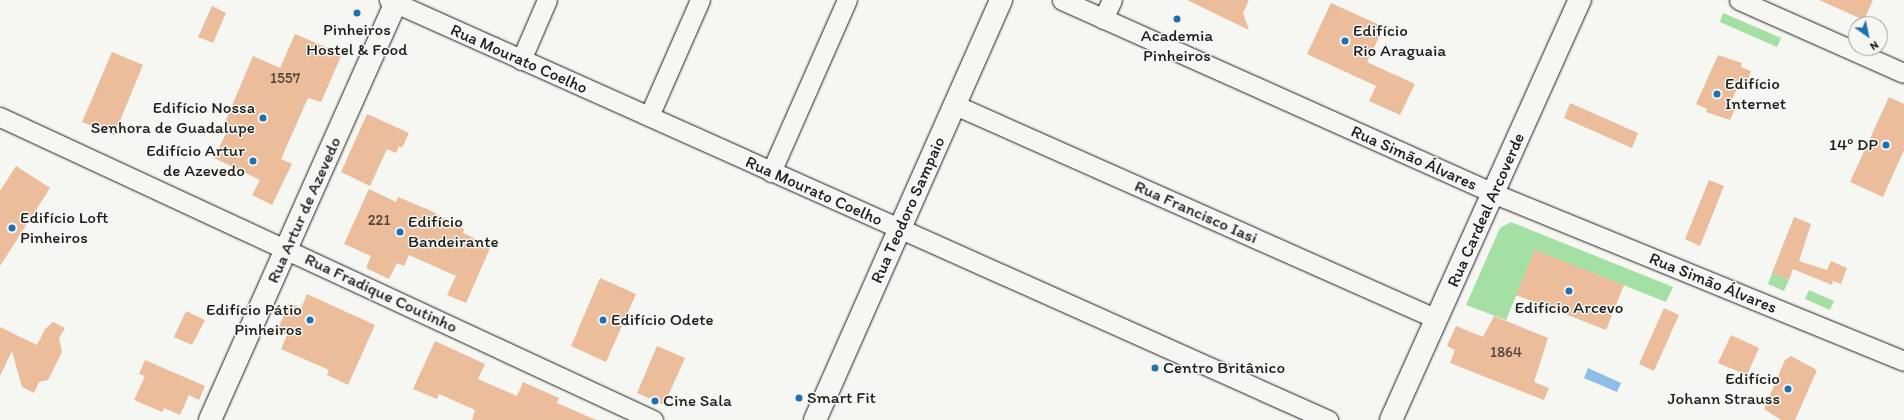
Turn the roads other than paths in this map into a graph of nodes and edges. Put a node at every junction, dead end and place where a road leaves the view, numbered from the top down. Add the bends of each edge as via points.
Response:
1 (547, 0) edge
2 (700, 0) edge
3 (847, 0) edge
4 (1001, 0) edge
5 (1062, 0) edge
6 (1112, 0) edge
7 (1580, 0) edge
8 (1740, 0) edge
9 (394, 1) edge
10 (1104, 19) junction
11 (521, 60) junction
12 (1904, 73) edge
13 (955, 105) junction
14 (649, 116) junction
15 (0, 117) edge
16 (771, 172) junction
17 (1495, 194) junction
18 (900, 229) junction
19 (287, 250) junction
20 (1437, 319) junction
21 (1904, 361) edge
22 (210, 420) edge
23 (653, 420) edge
24 (815, 420) edge
25 (1328, 420) edge
26 (1391, 420) edge

1 - 11 street
2 - 14 street
3 - 16 street
4 - 13 main road, Rua Teodoro Sampaio
5 - 10 street, Rua Simão Álvares
6 - 10 street
7 - 17 main road, Rua Cardeal Arcoverde
8 - 12 street
9 - 11 street, Rua Mourato Coelho
9 - 19 main road, Rua Artur de Azevedo
10 - 17 street, Rua Simão Álvares
11 - 14 street, Rua Mourato Coelho
13 - 18 main road, Rua Teodoro Sampaio
13 - 20 street, Rua Francisco Iasi
14 - 16 street, Rua Mourato Coelho
15 - 19 street, Rua Fradique Coutinho
16 - 18 street, Rua Mourato Coelho
17 - 20 main road, Rua Cardeal Arcoverde
17 - 21 street, Rua Simão Álvares
18 - 24 main road, Rua Teodoro Sampaio
18 - 25 street, Rua Mourato Coelho
19 - 22 main road, Rua Artur de Azevedo
19 - 23 street, Rua Fradique Coutinho
20 - 26 main road, Rua Cardeal Arcoverde

